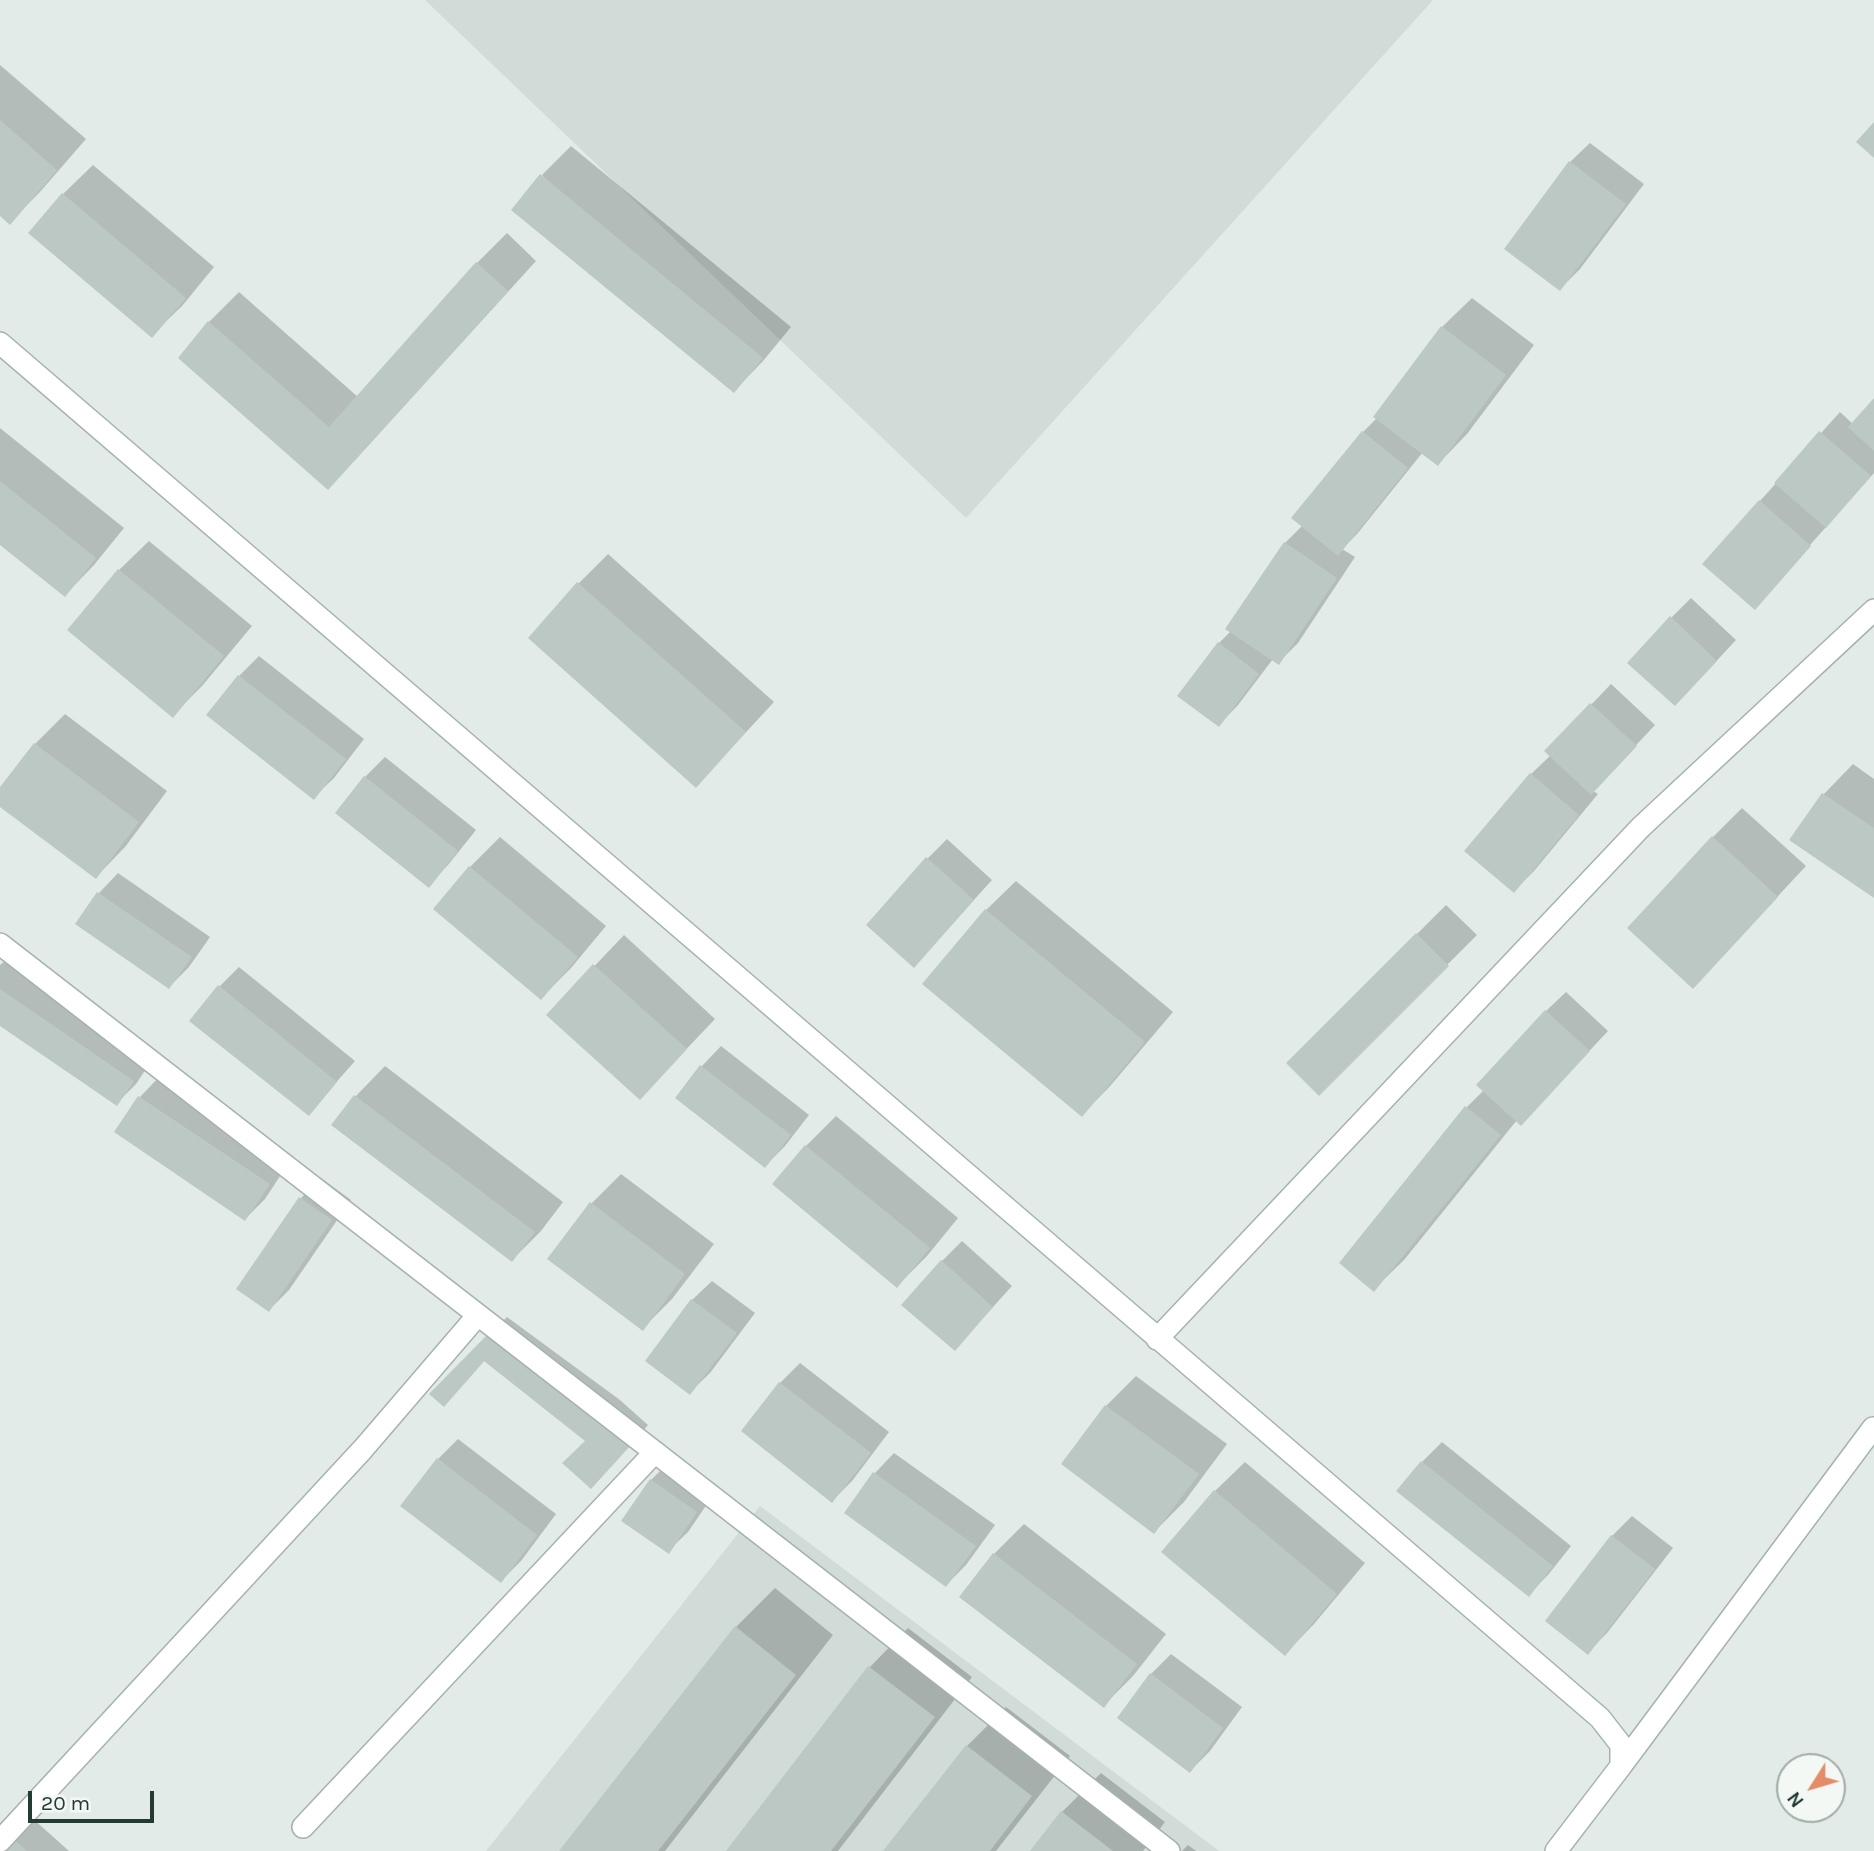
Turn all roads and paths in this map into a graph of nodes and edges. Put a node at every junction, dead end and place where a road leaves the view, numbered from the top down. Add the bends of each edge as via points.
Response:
1 (0, 343) edge
2 (1874, 610) edge
3 (0, 944) edge
4 (478, 1315) junction
5 (1157, 1339) junction
6 (1873, 1428) edge
7 (655, 1452) junction
8 (1621, 1766) junction
9 (303, 1827) dead end
10 (0, 1841) edge
11 (1169, 1851) edge
12 (1556, 1851) edge

1 - 5 street
2 - 5 street via 1641,827
3 - 4 street
4 - 7 street
4 - 10 street via 363,1449
5 - 8 street via 1600,1718 1621,1745
6 - 8 street
7 - 9 street
7 - 11 street
8 - 12 street

